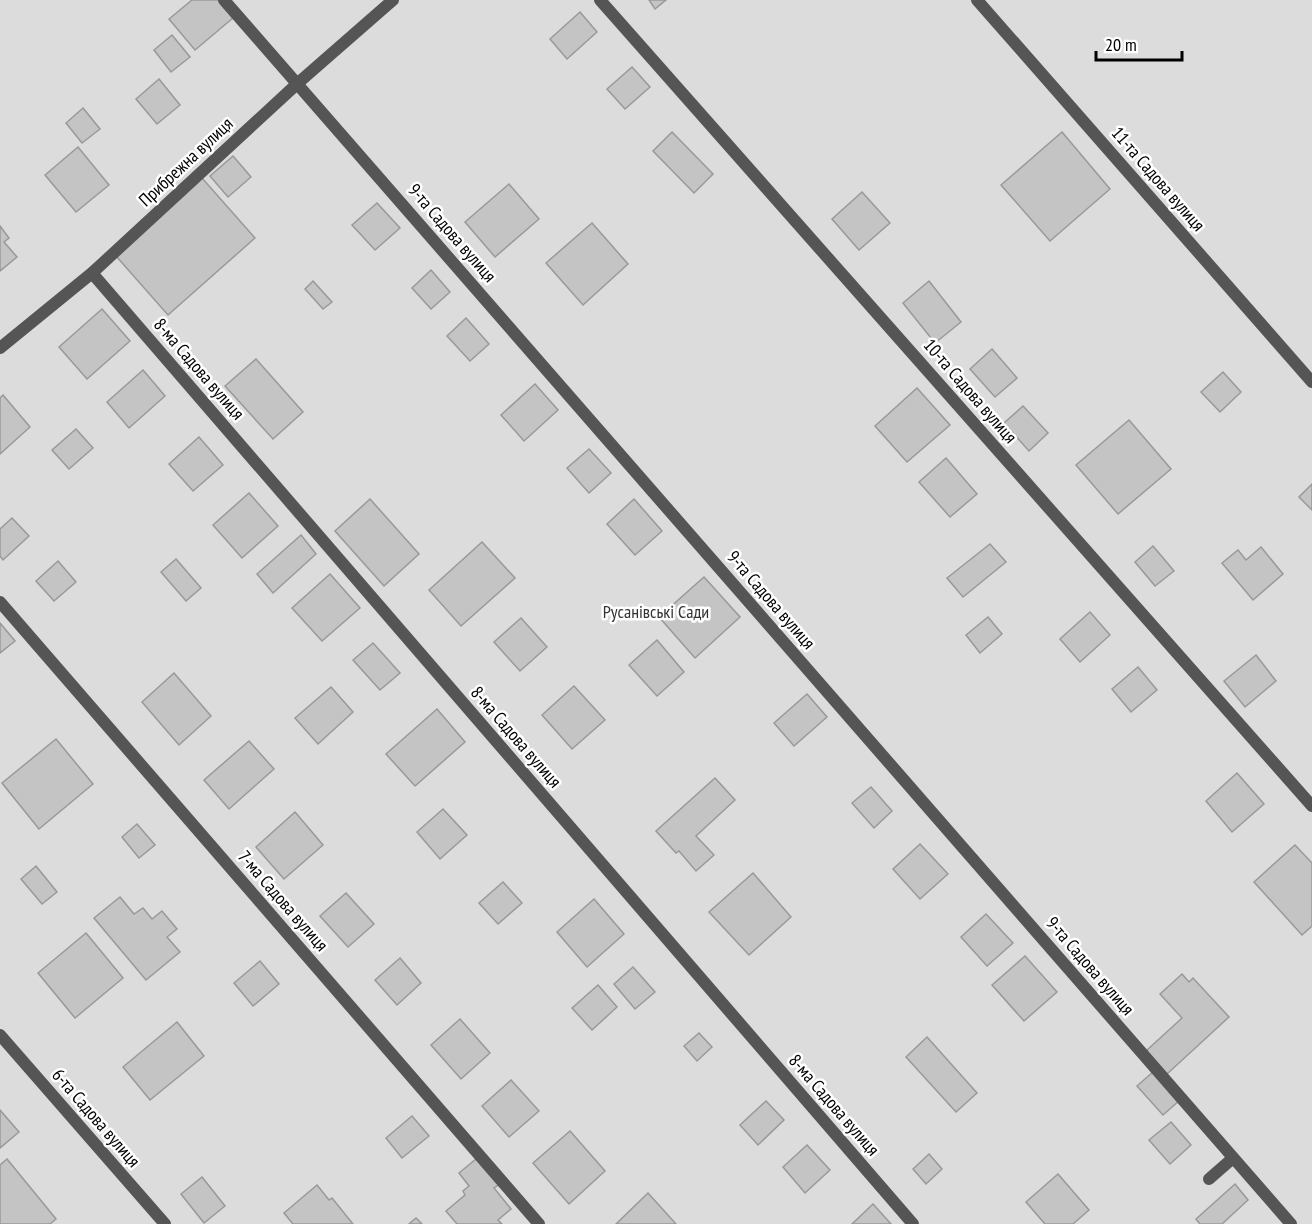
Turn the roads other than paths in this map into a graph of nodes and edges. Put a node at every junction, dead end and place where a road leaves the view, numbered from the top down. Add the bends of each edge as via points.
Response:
1 (224, 0) edge
2 (393, 0) edge
3 (600, 0) edge
4 (977, 0) edge
5 (298, 83) junction
6 (92, 273) junction
7 (0, 348) edge
8 (1312, 382) edge
9 (0, 602) edge
10 (1312, 806) edge
11 (0, 1035) edge
12 (1233, 1158) junction
13 (1209, 1179) dead end
14 (165, 1224) edge
15 (539, 1224) edge
16 (913, 1224) edge
17 (1291, 1224) edge

1 - 5 street, 9-та Садова вулиця
2 - 5 street, Прибрежна вулиця
3 - 10 street, 10-та Садова вулиця
4 - 8 street, 11-та Садова вулиця
5 - 6 street, Прибрежна вулиця
5 - 12 street, 9-та Садова вулиця
6 - 7 street, Прибрежна вулиця
6 - 16 street, 8-ма Садова вулиця
9 - 15 street, 7-ма Садова вулиця
11 - 14 street, 6-та Садова вулиця
12 - 13 street
12 - 17 street, 9-та Садова вулиця

